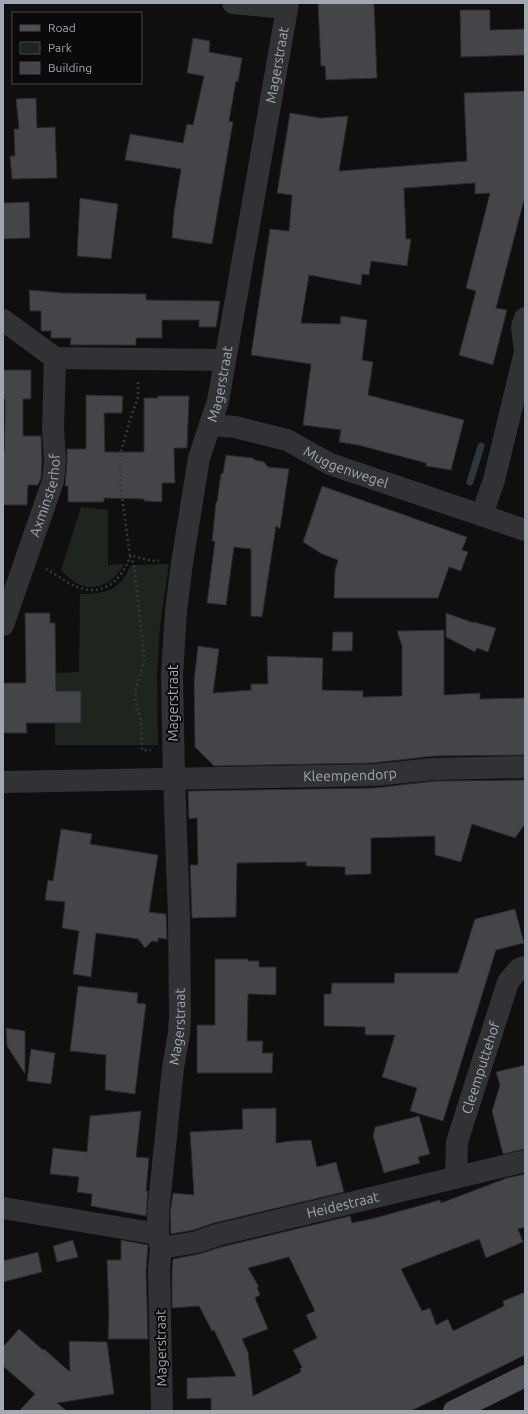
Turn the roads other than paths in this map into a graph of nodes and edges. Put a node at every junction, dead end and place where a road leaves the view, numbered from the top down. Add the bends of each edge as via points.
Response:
1 (233, 3) edge
2 (288, 5) edge
3 (525, 318) edge
4 (3, 320) edge
5 (55, 358) junction
6 (225, 360) junction
7 (210, 425) junction
8 (482, 515) junction
9 (525, 530) edge
10 (3, 625) edge
11 (525, 767) edge
12 (174, 779) junction
13 (7, 783) edge
14 (525, 967) edge
15 (525, 1161) edge
16 (456, 1176) junction
17 (3, 1208) edge
18 (159, 1241) junction
19 (525, 1376) edge
20 (162, 1411) edge
21 (454, 1411) edge

1 - 2 street
2 - 6 street, Magerstraat
3 - 8 street via 522,327 525,352 494,480
4 - 5 street
5 - 6 street
5 - 10 street, Axminsterhof via 55,461 52,481
6 - 7 street, Magerstraat via 218,401
7 - 8 street, Muggenwegel via 235,427 287,440 330,464
7 - 12 street, Magerstraat via 200,458 176,611 172,674
8 - 9 street, Muggenwegel
11 - 12 street, Kleempendorp via 434,769 374,776
12 - 13 street
12 - 18 street, Magerstraat via 180,916 180,1033 173,1068 158,1213
14 - 16 street, Cleemputtehof via 519,969 508,982 457,1142
15 - 16 street, Heidestraat
16 - 18 street, Heidestraat via 197,1242
17 - 18 street, Heidestraat
18 - 20 street, Magerstraat
19 - 21 main road

